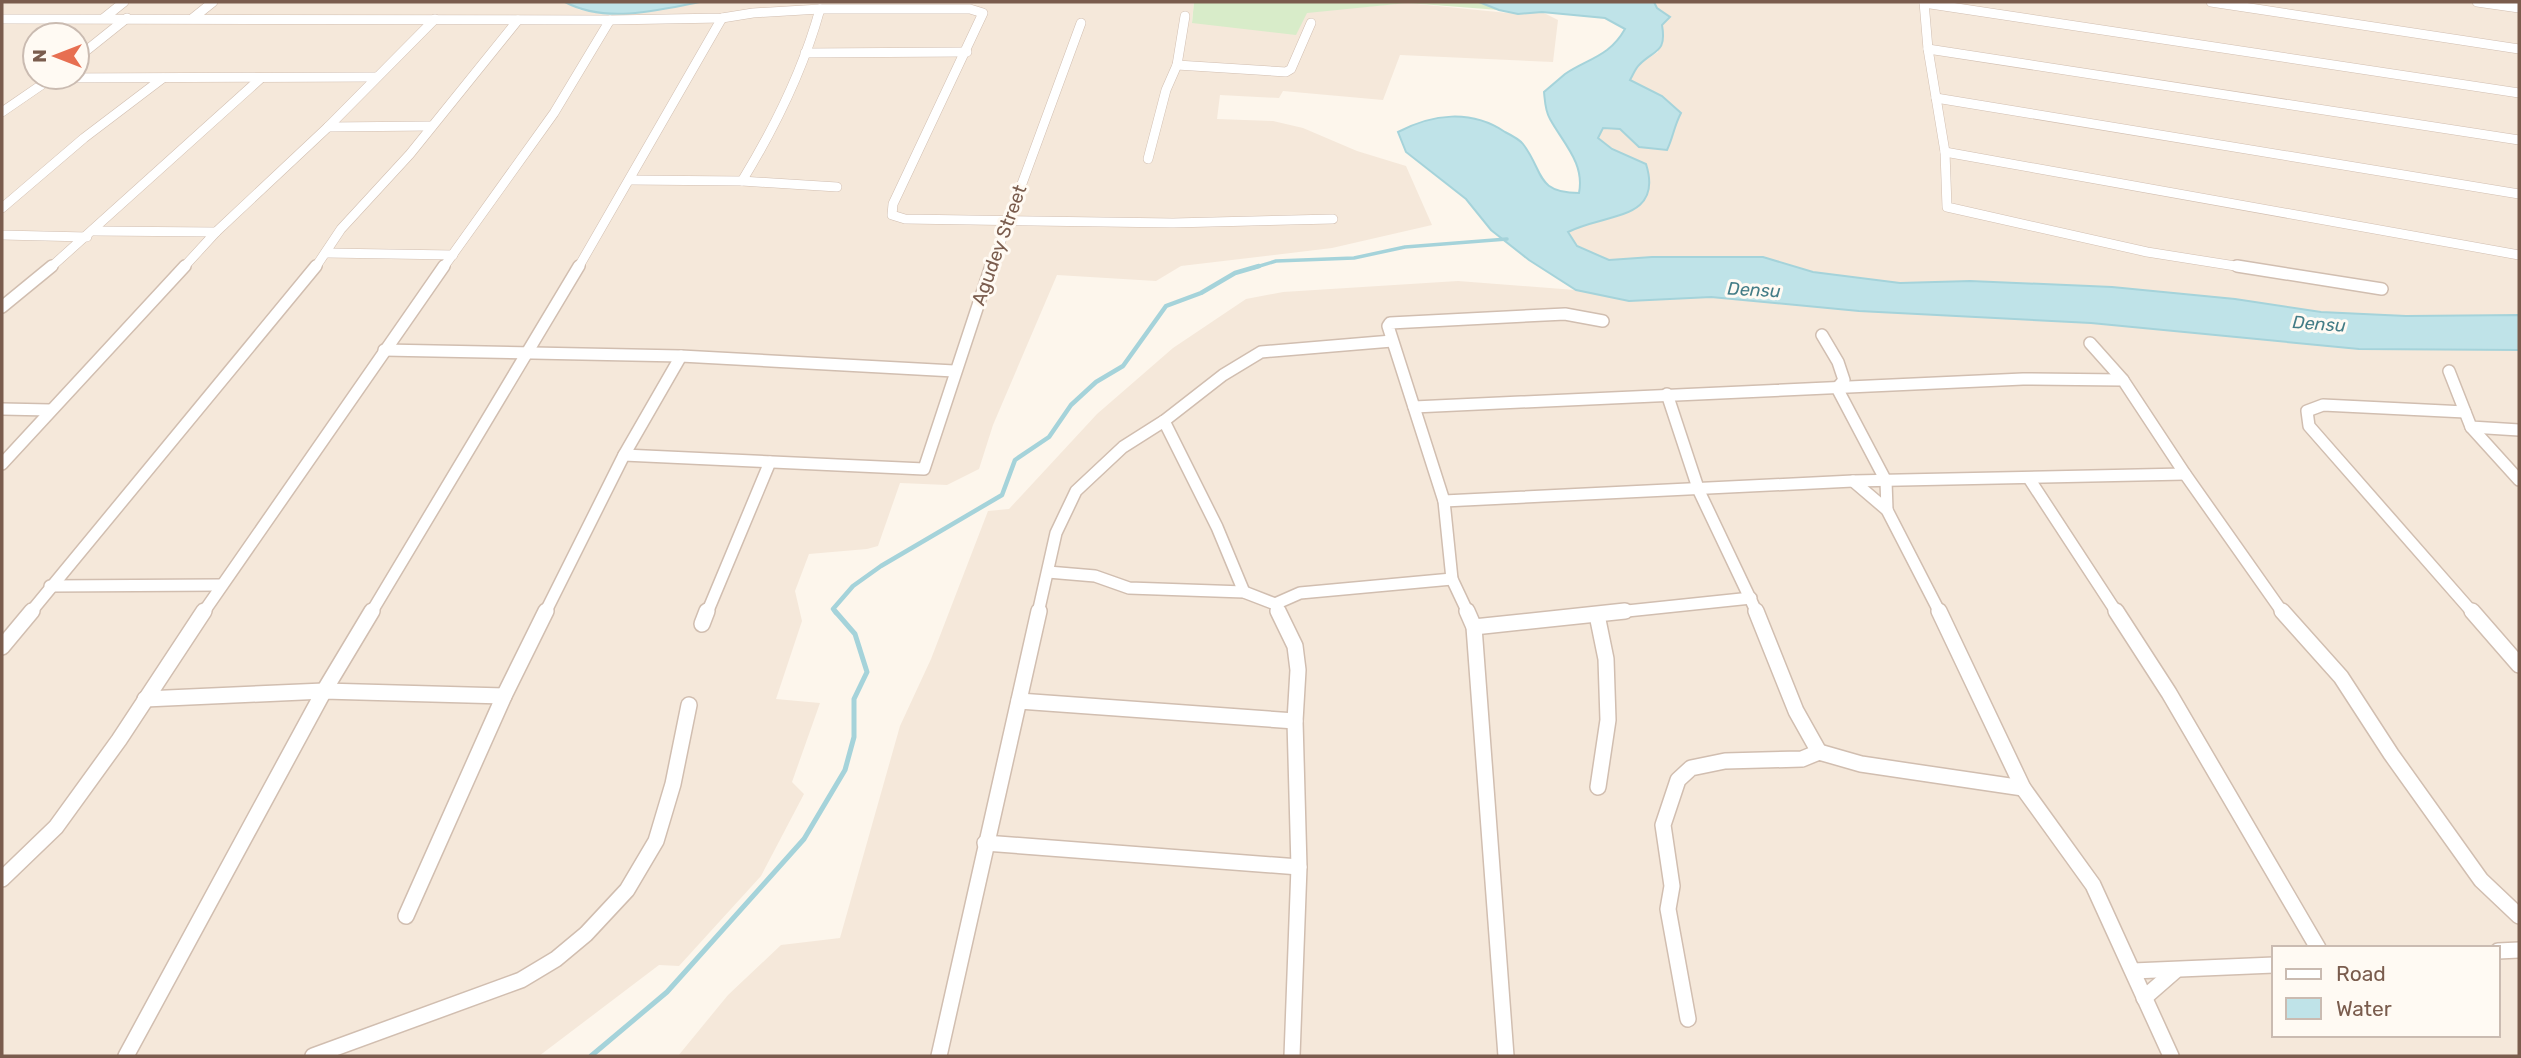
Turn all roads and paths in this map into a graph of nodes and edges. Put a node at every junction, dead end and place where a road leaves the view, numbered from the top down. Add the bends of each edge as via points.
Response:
1 (124, 2) edge
2 (214, 2) edge
3 (1924, 2) edge
4 (2211, 2) edge
5 (2477, 2) edge
6 (884, 4) edge
7 (2519, 8) edge
8 (820, 9) junction
9 (1185, 16) dead end
10 (104, 18) junction
11 (127, 18) junction
12 (193, 18) junction
13 (722, 18) junction
14 (2, 19) edge
15 (18, 19) junction
16 (435, 19) junction
17 (518, 20) junction
18 (610, 20) junction
19 (1081, 23) dead end
20 (1311, 23) dead end
21 (2, 31) edge
22 (91, 47) edge
23 (1928, 49) junction
24 (2519, 49) edge
25 (967, 52) junction
26 (805, 53) junction
27 (1177, 65) junction
28 (91, 77) edge
29 (377, 77) junction
30 (163, 78) junction
31 (260, 79) junction
32 (32, 91) edge
33 (2519, 93) edge
34 (1936, 98) junction
35 (2, 112) edge
36 (432, 126) junction
37 (328, 127) junction
38 (2519, 140) edge
39 (1945, 152) junction
40 (1149, 159) dead end
41 (630, 180) junction
42 (742, 181) junction
43 (837, 187) dead end
44 (2519, 194) edge
45 (2, 208) edge
46 (1333, 219) dead end
47 (1006, 221) junction
48 (216, 232) junction
49 (90, 234) junction
50 (2, 235) edge
51 (327, 253) junction
52 (453, 255) junction
53 (2519, 255) edge
54 (2382, 289) dead end
55 (7, 299) edge
56 (2, 307) edge
57 (1603, 321) dead end
58 (1822, 335) dead end
59 (1392, 341) junction
60 (2090, 343) dead end
61 (384, 350) junction
62 (530, 351) junction
63 (681, 356) junction
64 (954, 371) junction
65 (2449, 371) dead end
66 (2123, 380) junction
67 (1836, 388) junction
68 (1667, 394) junction
69 (1414, 407) junction
70 (2, 409) edge
71 (50, 410) junction
72 (2465, 412) junction
73 (1164, 421) junction
74 (2471, 427) junction
75 (2519, 430) edge
76 (624, 455) junction
77 (770, 462) junction
78 (2, 464) edge
79 (2185, 474) junction
80 (2030, 480) junction
81 (2519, 480) edge
82 (1853, 481) junction
83 (1886, 481) junction
84 (1699, 491) junction
85 (1444, 501) junction
86 (1887, 510) junction
87 (1048, 572) junction
88 (1452, 579) junction
89 (221, 585) junction
90 (51, 586) junction
91 (1244, 593) junction
92 (1751, 598) junction
93 (1275, 604) junction
94 (1597, 615) junction
95 (702, 624) dead end
96 (2, 626) edge
97 (19, 626) junction
98 (1474, 627) junction
99 (2, 647) edge
100 (2519, 665) edge
101 (324, 691) junction
102 (504, 696) junction
103 (145, 699) junction
104 (1019, 701) junction
105 (689, 705) dead end
106 (1295, 721) junction
107 (1819, 752) junction
108 (1598, 787) dead end
109 (2023, 788) junction
110 (985, 843) junction
111 (1299, 867) junction
112 (2, 879) edge
113 (406, 916) dead end
114 (2519, 916) edge
115 (2317, 946) edge
116 (2519, 950) edge
117 (2500, 951) edge
118 (2272, 965) edge
119 (2133, 971) junction
120 (2175, 971) junction
121 (2144, 998) junction
122 (1688, 1019) dead end
123 (125, 1056) edge
124 (313, 1056) edge
125 (939, 1056) edge
126 (1292, 1056) edge
127 (1506, 1056) edge
128 (2171, 1056) edge

1 - 10 street
2 - 12 street
3 - 23 street
3 - 33 street
4 - 24 street
5 - 7 street
6 - 8 street
6 - 25 street via 983,13
8 - 13 street
8 - 26 street
9 - 27 street
10 - 11 street
10 - 15 street
11 - 12 street
11 - 22 street
12 - 16 street
13 - 18 street
13 - 41 street
14 - 15 street
15 - 21 street
16 - 17 street
16 - 29 street
17 - 18 street
17 - 36 street
18 - 52 street via 554,113
19 - 47 street, Agudey Street
20 - 27 street via 1286,72
23 - 34 street
23 - 38 street
25 - 26 street
25 - 47 street via 893,204 892,215
26 - 42 street via 766,143
27 - 40 street
28 - 30 street
29 - 31 street
29 - 37 street
30 - 31 street
30 - 45 street via 83,138
31 - 49 street
32 - 35 street
34 - 39 street
34 - 44 street
36 - 37 street
36 - 51 street via 341,229
37 - 48 street
39 - 53 street
39 - 54 street via 1947,207 2147,252
41 - 42 street
41 - 62 street
42 - 43 street
46 - 47 street
47 - 64 street, Agudey Street
48 - 49 street
48 - 71 street
49 - 50 street
49 - 55 street via 30,287
51 - 52 street
51 - 90 street
52 - 61 street
55 - 56 street
57 - 59 street via 1565,314 1390,323
58 - 67 street via 1844,380
59 - 69 street
59 - 73 street via 1261,352
60 - 66 street
61 - 62 street
61 - 89 street
62 - 63 street
62 - 101 street
63 - 64 street
63 - 76 street
64 - 77 street, Agudey Street via 924,469
65 - 72 street
66 - 67 street via 2023,379
66 - 79 street
67 - 68 street
67 - 83 street
68 - 69 street
68 - 84 street
69 - 85 street
70 - 71 street
71 - 78 street
72 - 74 street
72 - 100 street via 2323,405 2307,411 2309,426
73 - 87 street via 1124,447 1076,491 1056,533
73 - 91 street
74 - 75 street
74 - 81 street
76 - 77 street
76 - 102 street
77 - 95 street
79 - 80 street
79 - 114 street via 2279,608 2341,677 2481,880
80 - 83 street
80 - 115 street via 2169,693
82 - 83 street
82 - 84 street
82 - 86 street
83 - 86 street
84 - 85 street
84 - 92 street
85 - 88 street
86 - 109 street
87 - 91 street via 1095,576 1129,588
87 - 104 street
88 - 93 street via 1300,593
88 - 98 street
89 - 90 street
89 - 103 street
90 - 97 street
91 - 93 street
92 - 94 street
92 - 107 street via 1796,711
93 - 106 street via 1295,646
94 - 98 street
94 - 108 street via 1606,659 1608,720
96 - 97 street
97 - 99 street
98 - 127 street
101 - 102 street
101 - 103 street
101 - 123 street
102 - 113 street
103 - 112 street via 56,827
104 - 106 street
104 - 110 street
105 - 124 street via 667,810 648,858 632,885 580,937 540,970
106 - 111 street
107 - 109 street via 1861,764
107 - 122 street via 1802,759 1725,761 1691,768 1678,780 1663,825 1672,886 1668,909
109 - 119 street via 2093,885
110 - 111 street
110 - 125 street
111 - 126 street
116 - 117 street
118 - 120 street
119 - 120 street
119 - 121 street
120 - 121 street
121 - 128 street

